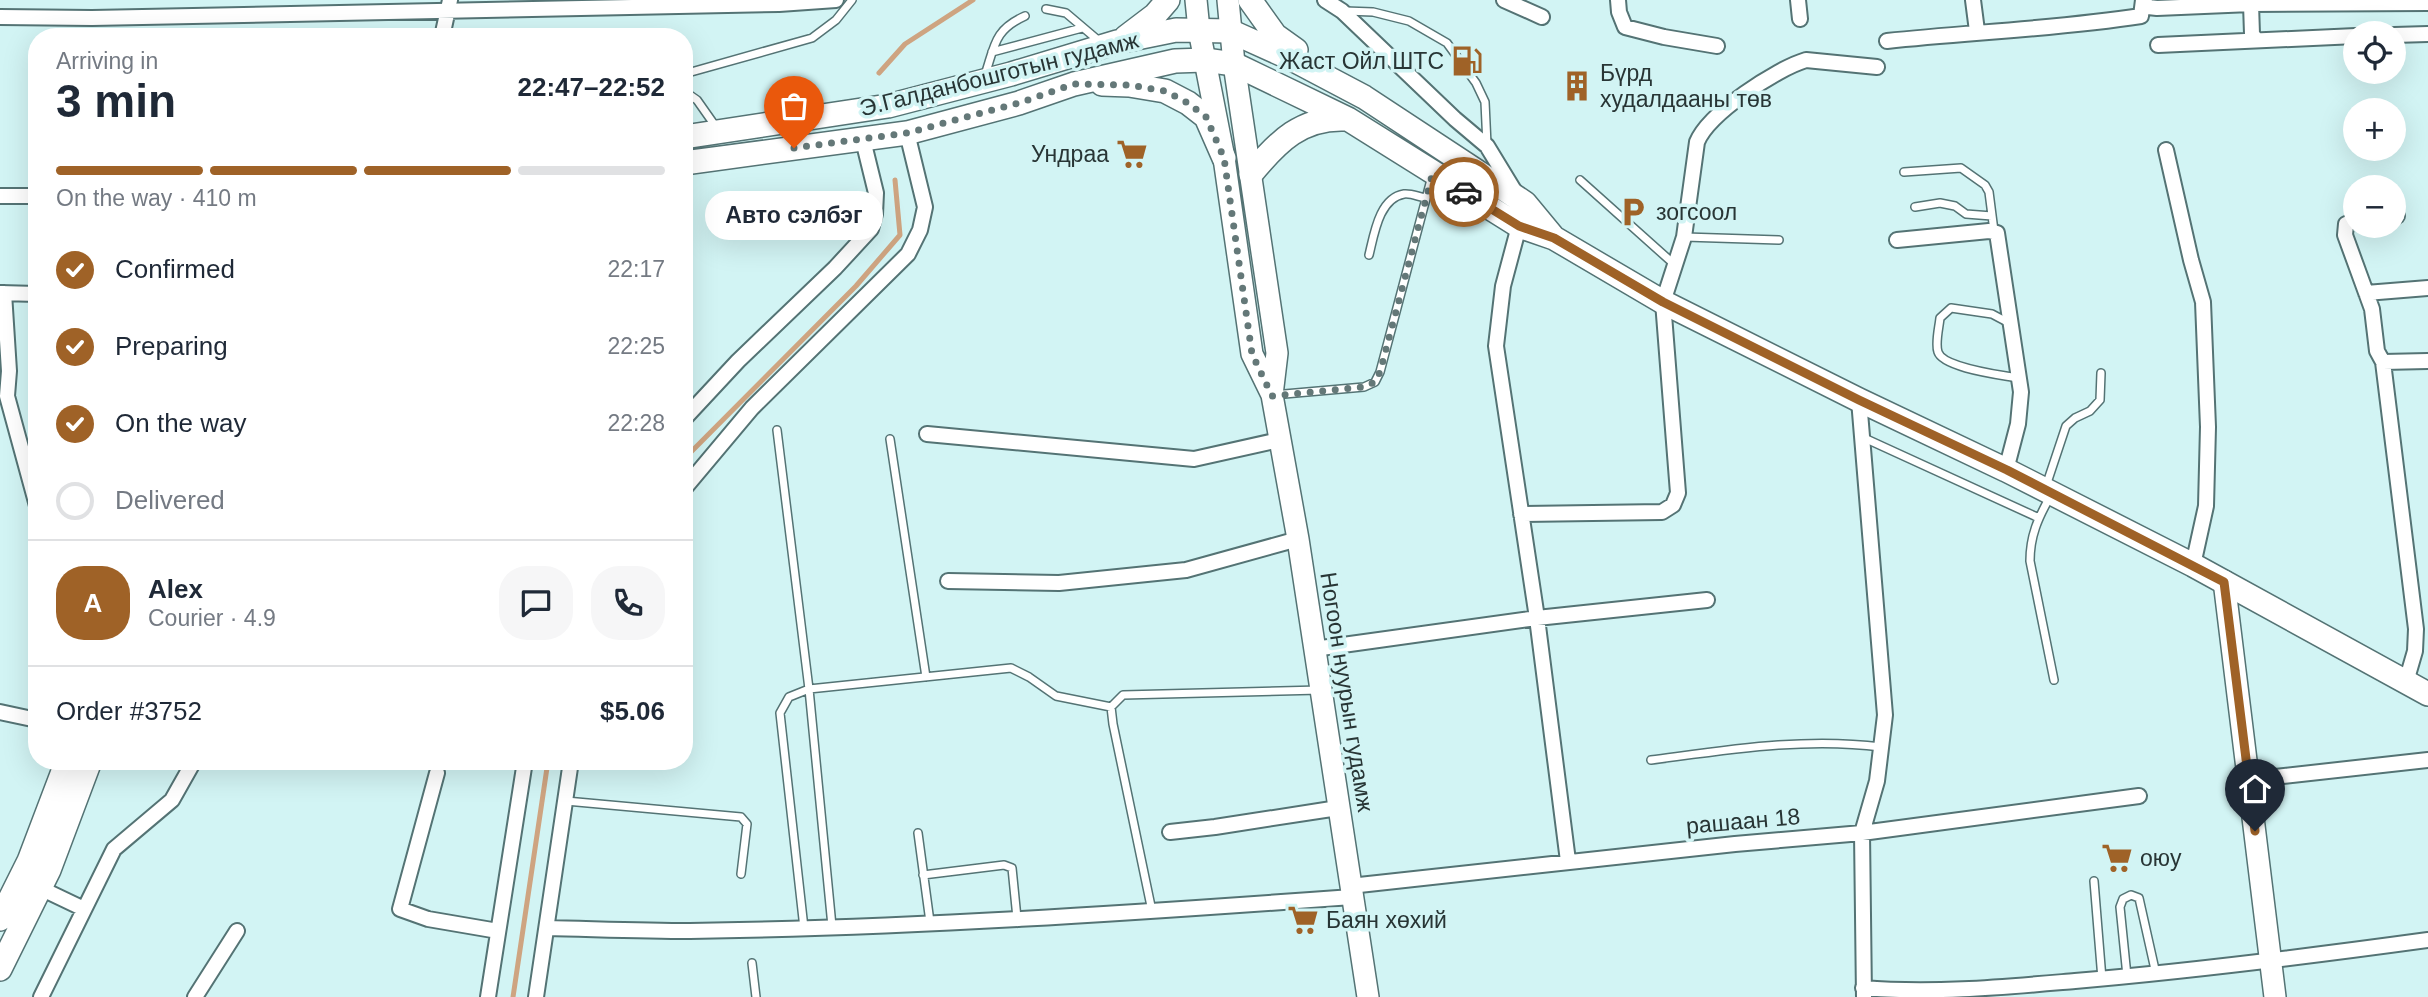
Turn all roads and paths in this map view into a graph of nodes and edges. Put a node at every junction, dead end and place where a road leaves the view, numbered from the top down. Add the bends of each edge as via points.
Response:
1 (836, 0) edge
2 (852, 0) edge
3 (1168, 0) edge
4 (1196, 0) edge
5 (1228, 0) edge
6 (1250, 0) edge
7 (1325, 0) edge
8 (1504, 0) edge
9 (1618, 0) edge
10 (1798, 0) edge
11 (1973, 0) edge
12 (2143, 0) edge
13 (2428, 3) edge
14 (2251, 4) junction
15 (448, 5) edge
16 (1046, 9) dead end
17 (1342, 11) junction
18 (1025, 16) dead end
19 (1542, 17) dead end
20 (0, 18) edge
21 (1800, 19) dead end
22 (444, 28) edge
23 (1082, 28) junction
24 (1199, 30) junction
25 (1230, 31) junction
26 (1977, 31) junction
27 (2428, 34) edge
28 (2406, 35) edge
29 (2343, 37) edge
30 (2256, 40) junction
31 (1887, 41) dead end
32 (1111, 44) junction
33 (1717, 46) dead end
34 (2158, 46) dead end
35 (992, 52) junction
36 (1205, 60) junction
37 (1234, 64) junction
38 (1877, 67) dead end
39 (693, 71) edge
40 (983, 81) junction
41 (1074, 84) junction
42 (693, 97) edge
43 (1364, 97) junction
44 (1348, 120) junction
45 (718, 130) junction
46 (907, 133) junction
47 (693, 135) edge
48 (863, 140) junction
49 (1487, 146) junction
50 (2166, 150) dead end
51 (1224, 158) junction
52 (693, 162) edge
53 (1433, 172) junction
54 (1904, 172) dead end
55 (1251, 174) junction
56 (1580, 180) dead end
57 (0, 196) edge
58 (28, 196) edge
59 (1426, 198) junction
60 (1519, 199) junction
61 (1915, 207) dead end
62 (1993, 223) junction
63 (1519, 226) junction
64 (1684, 237) junction
65 (1554, 238) junction
66 (2346, 238) edge
67 (1779, 240) dead end
68 (1897, 240) dead end
69 (1369, 255) dead end
70 (1675, 265) junction
71 (2428, 288) edge
72 (2, 293) edge
73 (2366, 293) junction
74 (28, 294) edge
75 (1663, 302) junction
76 (2012, 324) junction
77 (2428, 361) edge
78 (2383, 362) junction
79 (2101, 373) dead end
80 (2017, 378) junction
81 (1272, 396) junction
82 (1859, 400) junction
83 (693, 410) edge
84 (777, 430) dead end
85 (927, 434) dead end
86 (1862, 436) junction
87 (890, 439) dead end
88 (1279, 440) junction
89 (2007, 470) junction
90 (28, 472) edge
91 (693, 478) edge
92 (2048, 491) junction
93 (1521, 514) junction
94 (2039, 518) junction
95 (1298, 539) junction
96 (2193, 565) junction
97 (948, 581) dead end
98 (2224, 582) junction
99 (1707, 600) dead end
100 (1537, 618) junction
101 (1314, 649) junction
102 (926, 677) junction
103 (2054, 680) dead end
104 (2406, 682) junction
105 (809, 689) junction
106 (1321, 690) junction
107 (2428, 694) edge
108 (1111, 706) junction
109 (0, 712) edge
110 (28, 718) edge
111 (1881, 747) junction
112 (1651, 760) dead end
113 (2428, 760) edge
114 (64, 770) edge
115 (86, 770) edge
116 (189, 770) edge
117 (524, 770) edge
118 (570, 770) edge
119 (437, 773) dead end
120 (2248, 780) junction
121 (2139, 796) dead end
122 (566, 801) junction
123 (1338, 808) junction
124 (1170, 832) dead end
125 (918, 833) dead end
126 (1862, 833) junction
127 (1568, 861) junction
128 (741, 874) dead end
129 (923, 875) junction
130 (2094, 881) dead end
131 (40, 888) junction
132 (1351, 891) junction
133 (84, 909) junction
134 (1152, 912) junction
135 (1017, 918) junction
136 (0, 919) edge
137 (930, 922) junction
138 (832, 926) junction
139 (547, 928) junction
140 (804, 928) junction
141 (498, 931) junction
142 (237, 932) dead end
143 (2428, 940) edge
144 (2271, 961) junction
145 (752, 963) dead end
146 (0, 969) edge
147 (2157, 974) junction
148 (2127, 977) junction
149 (2102, 979) junction
150 (1864, 993) edge
151 (41, 997) edge
152 (195, 997) edge
153 (488, 997) edge
154 (536, 997) edge
155 (756, 997) edge
156 (1368, 997) edge
157 (2275, 997) edge

1 - 15 street
2 - 39 lane via 812,38
3 - 32 main road via 1140,29
4 - 24 main road, Ногоон нуурын гудамж
5 - 25 main road, Ногоон нуурын гудамж
6 - 43 main road via 1275,35
7 - 17 street
8 - 19 street
9 - 33 street via 1625,27
10 - 21 street
11 - 26 street
12 - 14 street via 2157,8
12 - 26 street via 2141,16 2092,24
13 - 14 street
14 - 30 street
15 - 20 street
15 - 22 street
16 - 23 lane via 1066,13
17 - 49 street
17 - 49 lane via 1373,12 1409,21 1447,43 1485,102
18 - 35 lane via 999,33
23 - 32 lane
23 - 35 lane
24 - 25 main road, Э.Галданбошготын гудамж
24 - 32 main road, Э.Галданбошготын гудамж via 1176,30
24 - 36 main road, Ногоон нуурын гудамж
25 - 37 main road, Ногоон нуурын гудамж
25 - 43 main road
26 - 31 street
27 - 28 street
29 - 30 street
30 - 34 street
32 - 40 main road, Э.Галданбошготын гудамж
35 - 40 lane
36 - 37 main road, Э.Галданбошготын гудамж
36 - 41 main road, Э.Галданбошготын гудамж via 1174,61
36 - 51 main road, Ногоон нуурын гудамж
37 - 44 main road, Э.Галданбошготын гудамж
37 - 55 main road, Ногоон нуурын гудамж
38 - 64 street via 1806,60 1777,71 1738,100 1697,142
40 - 45 main road, Э.Галданбошготын гудамж via 888,106
41 - 46 main road, Э.Галданбошготын гудамж
41 - 51 main road via 1165,91 1206,117
42 - 45 lane
43 - 60 main road
44 - 53 main road, Э.Галданбошготын гудамж
44 - 55 main road via 1328,118 1298,128 1270,150
45 - 47 main road, Э.Галданбошготын гудамж
46 - 48 main road, Э.Галданбошготын гудамж
46 - 91 street via 925,207 908,254 752,408
48 - 52 main road, Э.Галданбошготын гудамж
48 - 83 street via 876,193 871,229
49 - 60 street
50 - 96 street via 2203,302 2206,506
51 - 81 main road, Ногоон нуурын гудамж via 1252,354
53 - 59 lane
53 - 63 main road, Э.Галданбошготын гудамж
54 - 62 lane via 1961,168 1985,185
55 - 81 main road, Ногоон нуурын гудамж via 1277,353
56 - 70 lane
57 - 58 street
59 - 69 lane via 1406,193 1396,197 1380,213
59 - 81 lane via 1375,382
60 - 65 main road
61 - 62 lane via 1955,205
62 - 68 street
62 - 76 street
63 - 65 main road, Э.Галданбошготын гудамж
63 - 93 street via 1503,286 1496,346
64 - 67 lane
64 - 70 street
65 - 75 main road
66 - 73 street
70 - 75 street
71 - 73 street
72 - 74 street
72 - 90 street via 8,396
73 - 78 street
75 - 82 main road
75 - 93 street via 1678,493 1673,505 1662,512
76 - 80 street
76 - 80 lane via 1992,314 1951,308 1940,318 1938,351 1942,359 1965,368
77 - 78 street
78 - 104 street via 2416,629
79 - 92 lane via 2101,400 2066,426
80 - 89 street via 2022,403
81 - 88 main road, Ногоон нуурын гудамж
82 - 86 street
82 - 89 main road
84 - 105 lane
85 - 88 street via 1194,459
86 - 94 lane
86 - 111 street via 1885,715
87 - 102 lane
88 - 95 main road, Ногоон нуурын гудамж
89 - 92 main road
92 - 94 lane
92 - 96 main road
93 - 100 street
94 - 103 lane via 2030,543 2030,561
95 - 97 street via 1186,570 1059,583
95 - 101 main road, Ногоон нуурын гудамж
96 - 98 main road
98 - 104 main road
98 - 120 main road
99 - 100 street
100 - 101 street
100 - 127 street
101 - 106 main road, Ногоон нуурын гудамж
102 - 105 lane
102 - 108 lane via 1011,668 1056,696
104 - 107 main road
105 - 138 lane
105 - 140 lane via 789,697 780,713
106 - 108 lane via 1123,695
106 - 123 main road, Ногоон нуурын гудамж
108 - 134 lane
109 - 110 street
111 - 112 lane via 1761,745
111 - 126 street
113 - 120 street
114 - 136 main road via 29,861
115 - 131 main road
116 - 133 street via 173,800 114,849
117 - 141 street
118 - 122 street
119 - 141 street via 400,909 428,919
120 - 144 main road
121 - 126 street, рашаан 18
122 - 128 lane via 741,817 747,824
122 - 139 street
123 - 124 street
123 - 132 main road, Ногоон нуурын гудамж
125 - 129 lane
126 - 127 street, рашаан 18
126 - 150 street
127 - 132 street, рашаан 18
129 - 135 lane via 1004,865 1012,868
129 - 137 lane
130 - 149 lane
131 - 133 street
131 - 146 main road
132 - 134 street, рашаан 18
132 - 156 main road, Ногоон нуурын гудамж
133 - 151 street
134 - 135 street, рашаан 18
135 - 137 street, рашаан 18
137 - 138 street, рашаан 18
138 - 140 street, рашаан 18
139 - 140 street, рашаан 18
139 - 154 street
141 - 153 street
142 - 152 street
143 - 144 street
144 - 147 street
144 - 157 main road
145 - 155 lane
147 - 148 street
147 - 148 lane via 2139,898 2131,895 2120,907
148 - 149 street
149 - 150 street

